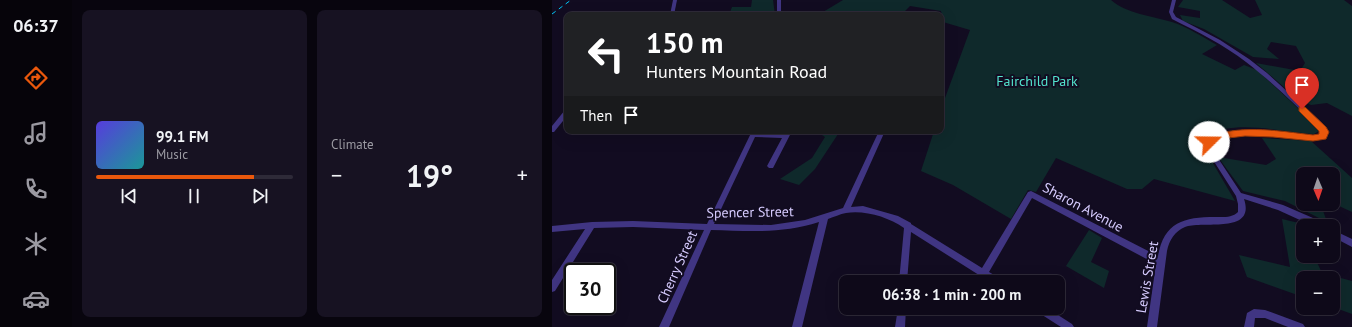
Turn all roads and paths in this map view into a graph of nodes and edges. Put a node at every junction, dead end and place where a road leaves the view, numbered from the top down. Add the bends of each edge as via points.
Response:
1 (675, 0) edge
2 (778, 0) edge
3 (1174, 0) edge
4 (673, 12) edge
5 (779, 12) edge
6 (564, 116) edge
7 (552, 130) edge
8 (755, 134) edge
9 (788, 134) edge
10 (881, 134) edge
11 (771, 166) dead end
12 (1239, 195) junction
13 (846, 210) junction
14 (824, 218) junction
15 (1307, 219) edge
16 (592, 225) junction
17 (908, 225) junction
18 (709, 227) junction
19 (552, 229) edge
20 (1340, 237) edge
21 (1352, 243) edge
22 (1161, 262) junction
23 (984, 273) junction
24 (904, 275) edge
25 (987, 275) edge
26 (552, 288) edge
27 (901, 315) edge
28 (1050, 315) edge
29 (664, 327) edge
30 (798, 327) edge
31 (900, 327) edge
32 (1069, 327) edge
33 (1152, 327) edge
34 (1249, 327) edge
35 (1300, 327) edge

1 - 4 street
2 - 5 street
3 - 12 street via 1171,12 1174,18 1223,44 1257,68 1324,132 1323,136 1317,138 1258,133 1230,134 1213,138 1209,142 1209,149
6 - 7 street
8 - 18 street, Cherry Street
9 - 11 street
10 - 13 street
12 - 15 street via 1264,200
12 - 22 street, Lewis Street via 1243,211 1239,216 1229,220 1192,222 1178,227 1165,242
13 - 14 street, Spencer Street
13 - 17 street, Spencer Street via 872,210
14 - 18 street, Spencer Street via 805,224 771,228
14 - 30 street
16 - 18 street, Spencer Street
16 - 19 street, Spencer Street
16 - 26 street
17 - 23 street, Spencer Street
17 - 24 street
18 - 29 street, Cherry Street
20 - 21 street
22 - 23 street, Sharon Avenue via 1031,194
22 - 33 street, Lewis Street
23 - 25 street, Spencer Street
27 - 31 street
28 - 32 street
34 - 35 street via 1250,316 1254,313

